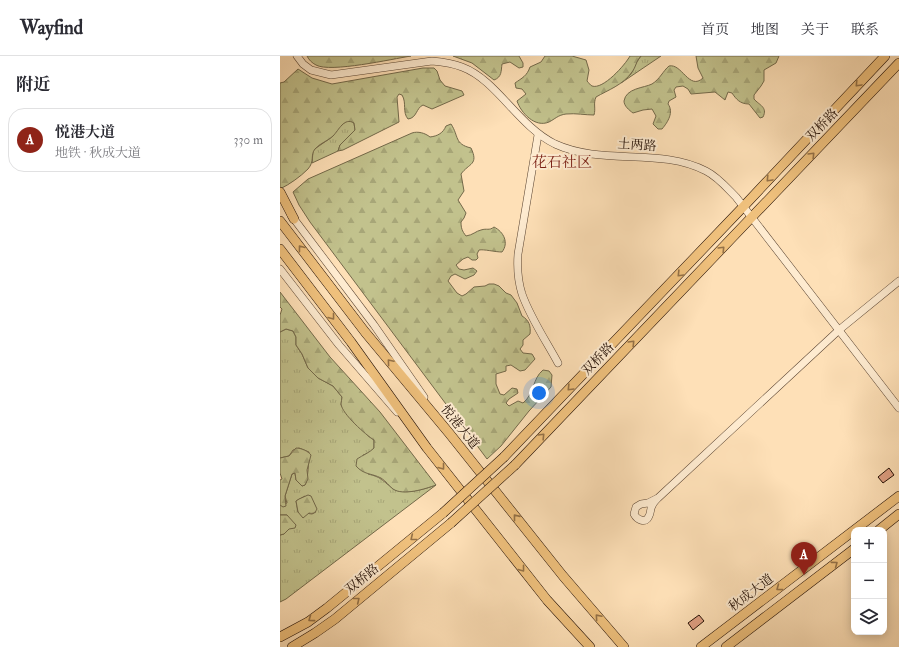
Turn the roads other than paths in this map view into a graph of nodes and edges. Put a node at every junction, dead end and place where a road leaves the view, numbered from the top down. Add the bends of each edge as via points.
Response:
1 (297, 56) edge
2 (886, 56) edge
3 (898, 67) edge
4 (538, 135) junction
5 (280, 192) edge
6 (280, 201) edge
7 (744, 207) junction
8 (752, 217) junction
9 (294, 219) junction
10 (280, 221) edge
11 (280, 250) edge
12 (280, 269) edge
13 (899, 281) edge
14 (839, 330) junction
15 (558, 363) dead end
16 (899, 408) edge
17 (449, 433) junction
18 (427, 448) junction
19 (899, 496) edge
20 (658, 498) dead end
21 (899, 514) edge
22 (883, 527) edge
23 (851, 551) edge
24 (547, 600) junction
25 (280, 637) edge
26 (292, 647) edge
27 (581, 647) edge
28 (590, 647) edge
29 (624, 647) edge
30 (701, 647) edge
31 (726, 647) edge

1 - 4 street, 土两路 via 311,70 331,75 432,61 463,67 492,88
2 - 3 main road
2 -> 7 main road, 双桥路
8 -> 3 main road, 双桥路
4 - 7 street, 土两路 via 579,152 691,164 722,182
4 - 15 street via 517,266 522,294
5 - 9 main road
6 - 9 street
7 - 8 street, 土两路
7 -> 25 main road, 双桥路, bridge via 504,458 443,513 327,608
8 - 14 street, 土两路
26 -> 8 main road, 双桥路, bridge via 335,619 451,523 515,465
9 - 17 street via 374,325
17 -> 10 main road, 悦港大道 via 365,332
11 -> 18 main road via 351,342
12 - 18 street via 339,345
13 - 14 street
14 - 16 street, 土两路
14 - 20 street
29 -> 17 main road, 悦港大道 via 562,576
18 -> 24 main road
19 -> 30 main road, 秋成大道
21 - 22 main road
31 -> 23 main road
24 - 27 main road
24 - 28 main road

